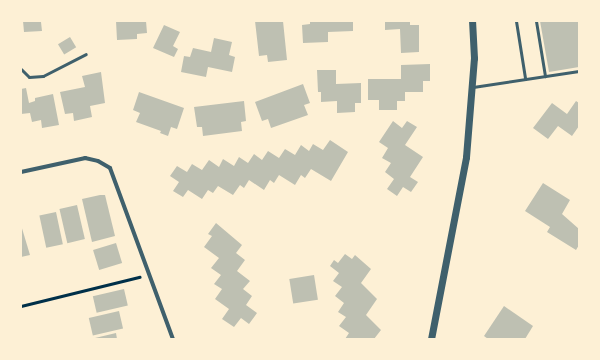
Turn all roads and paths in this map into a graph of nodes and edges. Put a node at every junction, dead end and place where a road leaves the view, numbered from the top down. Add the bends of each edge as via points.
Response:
1 (472, 21) edge
2 (516, 21) edge
3 (536, 21) edge
4 (86, 54) dead end
5 (21, 69) edge
6 (579, 71) edge
7 (546, 76) junction
8 (525, 78) junction
9 (473, 87) junction
10 (21, 172) edge
11 (150, 274) junction
12 (21, 306) edge
13 (173, 339) edge
14 (431, 339) edge

1 - 9 street
2 - 8 lane
3 - 7 lane
4 - 5 lane via 43,76 29,77
6 - 7 lane
7 - 8 lane
8 - 9 lane
9 - 14 street via 461,191
10 - 11 street via 74,160 98,161 110,168
11 - 12 path
11 - 13 street

